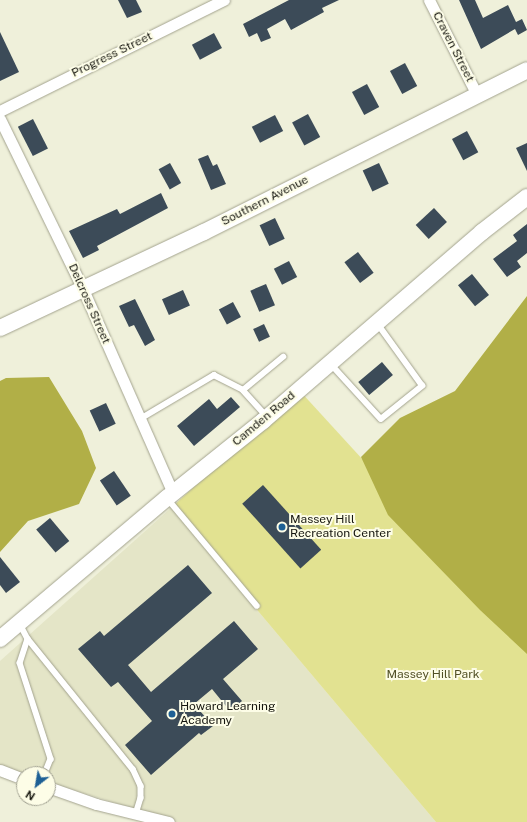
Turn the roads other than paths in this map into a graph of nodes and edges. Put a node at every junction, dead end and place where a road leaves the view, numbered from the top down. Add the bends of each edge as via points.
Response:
1 (224, 0) edge
2 (429, 0) edge
3 (527, 70) edge
4 (477, 95) junction
5 (0, 111) edge
6 (0, 118) edge
7 (527, 197) edge
8 (82, 287) junction
9 (376, 322) junction
10 (0, 328) edge
11 (283, 357) dead end
12 (329, 363) junction
13 (243, 390) junction
14 (267, 418) junction
15 (140, 419) junction
16 (170, 495) junction
17 (257, 606) dead end
18 (20, 623) junction
19 (0, 639) edge
20 (28, 639) junction
21 (48, 766) edge
22 (0, 770) edge
23 (16, 776) edge
24 (56, 790) edge
25 (136, 814) junction
26 (168, 822) edge

1 - 5 street, Progress Street
2 - 4 street, Craven Street
3 - 4 street, Southern Avenue
4 - 8 street, Southern Avenue via 204,232
6 - 8 street, Delcross Street
7 - 9 street, Camden Road
8 - 10 street, Southern Avenue
8 - 15 street, Delcross Street
9 - 12 street, Camden Road
9 - 12 lane via 422,386 381,419
11 - 13 lane
12 - 14 street, Camden Road
13 - 14 lane
13 - 15 lane via 214,374
14 - 16 street, Camden Road
15 - 16 street, Delcross Street
16 - 17 lane
16 - 18 street, Camden Road
18 - 19 street, Camden Road
18 - 20 lane
20 - 21 lane via 20,663 51,759
20 - 25 lane via 133,769 141,786 141,798
22 - 23 street
24 - 25 street
25 - 26 street

